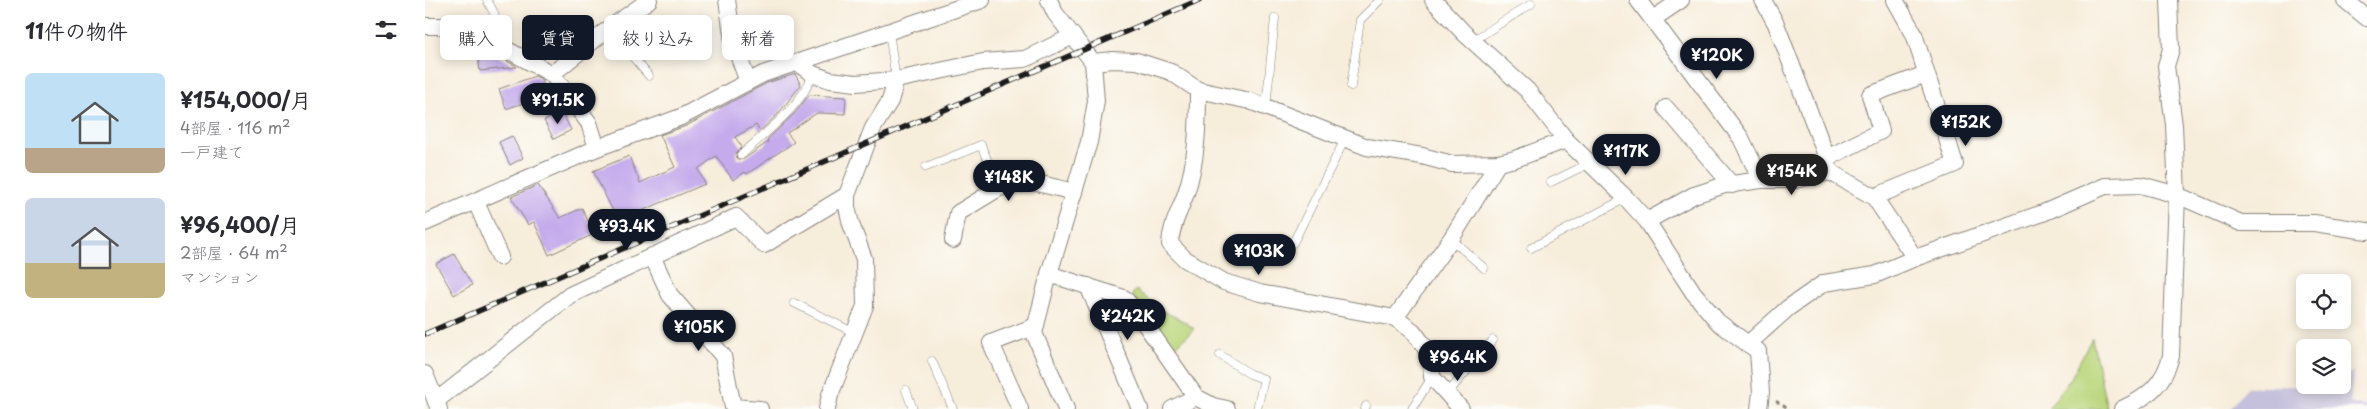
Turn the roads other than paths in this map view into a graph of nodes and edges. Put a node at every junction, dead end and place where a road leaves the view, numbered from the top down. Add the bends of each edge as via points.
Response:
1 (487, 0) edge
2 (649, 0) edge
3 (727, 0) edge
4 (1049, 0) edge
5 (1380, 0) edge
6 (1434, 0) edge
7 (1638, 0) edge
8 (1681, 0) edge
9 (1763, 0) edge
10 (1895, 0) edge
11 (2169, 0) edge
12 (2345, 0) edge
13 (972, 2) edge
14 (1531, 4) dead end
15 (493, 15) edge
16 (629, 15) edge
17 (1275, 18) dead end
18 (2367, 18) edge
19 (1653, 20) junction
20 (425, 26) edge
21 (440, 26) edge
22 (889, 32) junction
23 (604, 34) edge
24 (1073, 36) junction
25 (1473, 40) junction
26 (512, 51) edge
27 (635, 60) edge
28 (1093, 62) junction
29 (797, 63) junction
30 (552, 74) junction
31 (813, 74) junction
32 (1926, 74) junction
33 (649, 76) dead end
34 (896, 80) junction
35 (747, 82) junction
36 (1351, 86) dead end
37 (1198, 90) junction
38 (1266, 107) junction
39 (1666, 108) dead end
40 (1345, 139) junction
41 (1566, 140) junction
42 (597, 148) junction
43 (741, 155) dead end
44 (1498, 163) junction
45 (1589, 163) junction
46 (1828, 165) junction
47 (927, 167) dead end
48 (1761, 180) junction
49 (1551, 182) dead end
50 (1732, 184) junction
51 (999, 188) junction
52 (1074, 192) junction
53 (847, 194) junction
54 (2177, 195) junction
55 (1874, 197) junction
56 (1625, 198) junction
57 (476, 202) junction
58 (1647, 221) junction
59 (425, 223) edge
60 (2367, 231) edge
61 (1451, 238) junction
62 (953, 240) dead end
63 (1293, 243) dead end
64 (1531, 248) dead end
65 (651, 256) junction
66 (500, 257) dead end
67 (1915, 258) junction
68 (1483, 268) dead end
69 (1049, 274) junction
70 (1088, 286) junction
71 (794, 303) dead end
72 (1395, 318) junction
73 (1036, 326) junction
74 (855, 333) junction
75 (1493, 340) dead end
76 (1748, 344) junction
77 (1220, 355) dead end
78 (932, 361) dead end
79 (425, 374) edge
80 (1432, 377) junction
81 (907, 390) dead end
82 (1447, 394) junction
83 (1196, 397) junction
84 (437, 405) edge
85 (1218, 408) edge
86 (760, 409) edge
87 (827, 409) edge
88 (913, 409) edge
89 (953, 409) edge
90 (1020, 409) edge
91 (1066, 409) edge
92 (1140, 409) edge
93 (1172, 409) edge
94 (1257, 409) edge
95 (1412, 409) edge
96 (1461, 409) edge
97 (1759, 409) edge
98 (2122, 409) edge

1 - 15 lane
2 - 16 street
3 - 35 street via 733,41
4 - 24 street
5 - 36 lane via 1360,20
6 - 25 street
7 - 19 street
8 - 19 street
9 - 46 street via 1776,24
10 - 32 street via 1914,34
11 - 54 street via 2171,49 2166,66 2174,125
12 - 18 street
13 - 22 street
14 - 25 lane
17 - 38 lane
19 - 48 street via 1741,138
20 - 21 street
22 - 29 street
22 - 34 lane
23 - 30 street
24 - 28 street
24 - 34 street via 1025,59 983,62
25 - 41 street via 1527,90
26 - 30 street
27 - 33 lane
28 - 37 street via 1137,61 1171,72
28 - 52 street via 1096,101 1093,123
29 - 31 street
29 - 35 street
30 - 42 street via 589,123
31 - 34 street via 856,83
31 - 43 lane via 788,112
32 - 46 street via 1870,95 1881,131
32 - 55 street via 1955,164
34 - 53 street
35 - 42 street via 681,117
37 - 38 street
37 - 72 street via 1193,166 1171,230 1170,244 1185,259 1224,282 1260,293
38 - 40 street
39 - 50 street
40 - 44 street via 1367,147 1452,164
40 - 63 lane
41 - 44 street via 1515,160
41 - 45 street
42 - 57 street
44 - 61 street
45 - 49 lane
45 - 56 street
46 - 48 street via 1795,180
46 - 55 street
47 - 51 lane via 981,145
48 - 50 street
50 - 58 street via 1694,195
51 - 52 street via 1033,182
51 - 62 street via 958,213
52 - 69 street
53 - 65 street via 764,245 736,216
53 - 74 street via 851,224 864,259 865,306
54 - 60 street via 2241,224 2314,223
54 - 67 street via 2141,186 2105,186 2043,213
54 - 98 street via 2168,370 2156,388 2141,401
55 - 67 street
56 - 58 street
56 - 64 lane
57 - 59 street
57 - 66 street
58 - 76 street via 1693,292 1718,322
61 - 68 lane
61 - 72 street
65 - 84 street via 571,295
65 - 86 street via 670,295 723,356 733,407
67 - 76 street via 1875,275 1824,283 1788,308
69 - 70 street
69 - 73 street
70 - 83 street via 1124,298 1139,314
70 - 92 street
71 - 74 lane
72 - 80 street via 1413,331 1425,347 1431,361
73 - 90 street via 991,343
73 - 91 street via 1034,333
74 - 87 street via 829,395
75 - 82 lane
76 - 97 street via 1758,351
77 - 94 lane via 1264,379
78 - 89 lane
79 - 84 street
80 - 82 street
80 - 95 lane
81 - 88 lane
82 - 96 street
83 - 85 street
83 - 93 street

